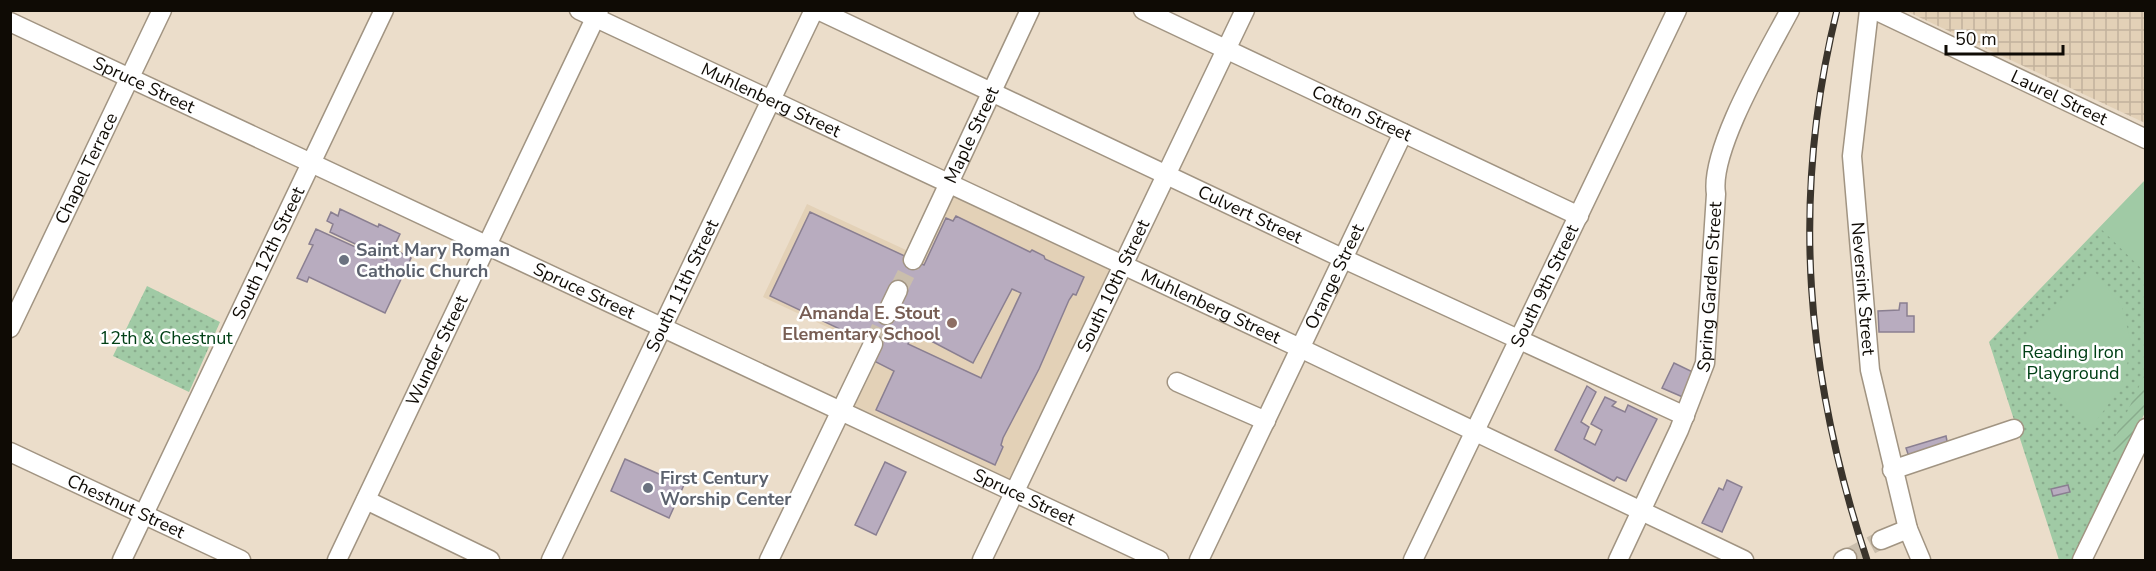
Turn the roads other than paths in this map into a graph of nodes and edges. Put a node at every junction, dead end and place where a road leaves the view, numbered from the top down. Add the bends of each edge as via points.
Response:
1 (162, 10) edge
2 (384, 10) edge
3 (816, 10) edge
4 (1030, 10) edge
5 (1143, 10) edge
6 (1245, 10) edge
7 (1677, 10) edge
8 (1790, 10) edge
9 (1869, 10) edge
10 (1875, 10) edge
11 (591, 13) edge
12 (10, 22) edge
13 (1226, 50) junction
14 (130, 78) junction
15 (992, 92) junction
16 (771, 101) junction
17 (1403, 133) junction
18 (2145, 139) edge
19 (312, 164) junction
20 (1167, 174) junction
21 (948, 185) junction
22 (1579, 216) junction
23 (487, 246) junction
24 (1342, 258) junction
25 (913, 260) tunnel mouth
26 (1122, 266) junction
27 (898, 290) tunnel mouth
28 (886, 315) tunnel mouth
29 (10, 328) edge
30 (662, 328) junction
31 (1520, 340) junction
32 (873, 344) tunnel mouth
33 (1300, 348) junction
34 (1177, 382) dead end
35 (840, 413) junction
36 (1685, 416) junction
37 (1266, 421) junction
38 (2145, 428) edge
39 (2014, 429) dead end
40 (1475, 432) junction
41 (10, 452) edge
42 (1892, 470) junction
43 (1014, 493) junction
44 (366, 500) junction
45 (1641, 511) junction
46 (143, 514) junction
47 (1908, 529) junction
48 (1881, 540) tunnel mouth
49 (122, 561) edge
50 (241, 561) edge
51 (337, 561) edge
52 (490, 561) edge
53 (551, 561) edge
54 (770, 561) edge
55 (982, 561) edge
56 (1159, 561) edge
57 (1199, 561) edge
58 (1413, 561) edge
59 (1618, 561) edge
60 (1744, 561) edge
61 (1921, 561) edge
62 (2082, 561) edge

1 - 14 street, Chapel Terrace
2 - 19 street, South 12th Street
3 - 15 street, Culvert Street
3 - 16 street, South 11th Street
4 - 15 street, Maple Street
5 - 13 street, Cotton Street
6 - 13 street, South 10th Street
7 - 22 street, South 9th Street
8 - 36 street, Spring Garden Street via 1750,87 1721,153 1714,180 1706,363
9 - 42 street, Neversink Street via 1852,156 1870,370
10 - 18 street, Laurel Street
11 - 16 street, Muhlenberg Street
11 - 23 street, Wunder Street
12 - 14 street, Spruce Street
13 - 17 street, Cotton Street
13 - 20 street, South 10th Street
14 - 19 street, Spruce Street
14 - 29 street, Chapel Terrace
15 - 20 street, Culvert Street
15 - 21 street, Maple Street
16 - 21 street, Muhlenberg Street
16 - 30 street, South 11th Street
17 - 22 street, Cotton Street
17 - 24 street, Orange Street
19 - 23 street, Spruce Street
19 - 46 street, South 12th Street
20 - 24 street, Culvert Street
20 - 26 street, South 10th Street
21 - 25 street, Maple Street
21 - 26 street, Muhlenberg Street
22 - 31 street, South 9th Street
23 - 30 street, Spruce Street
23 - 44 street, Wunder Street
24 - 31 street, Culvert Street
24 - 33 street, Orange Street
26 - 33 street, Muhlenberg Street
26 - 43 street, South 10th Street
27 - 28 street
30 - 35 street, Spruce Street
30 - 53 street, South 11th Street
31 - 36 street, Culvert Street
31 - 40 street, South 9th Street
32 - 35 street
33 - 37 street, Orange Street
33 - 40 street, Muhlenberg Street
34 - 37 street
35 - 43 street, Spruce Street
35 - 54 street
36 - 45 street, Spring Garden Street
37 - 57 street, Orange Street
38 - 62 street
39 - 42 street
40 - 45 street, Muhlenberg Street
40 - 58 street, South 9th Street
41 - 46 street, Chestnut Street
42 - 47 street, Neversink Street
43 - 55 street, South 10th Street
43 - 56 street, Spruce Street
44 - 51 street, Wunder Street
44 - 52 street
45 - 59 street, Spring Garden Street
45 - 60 street, Muhlenberg Street
46 - 49 street, South 12th Street
46 - 50 street, Chestnut Street
47 - 48 street
47 - 61 street, Neversink Street

